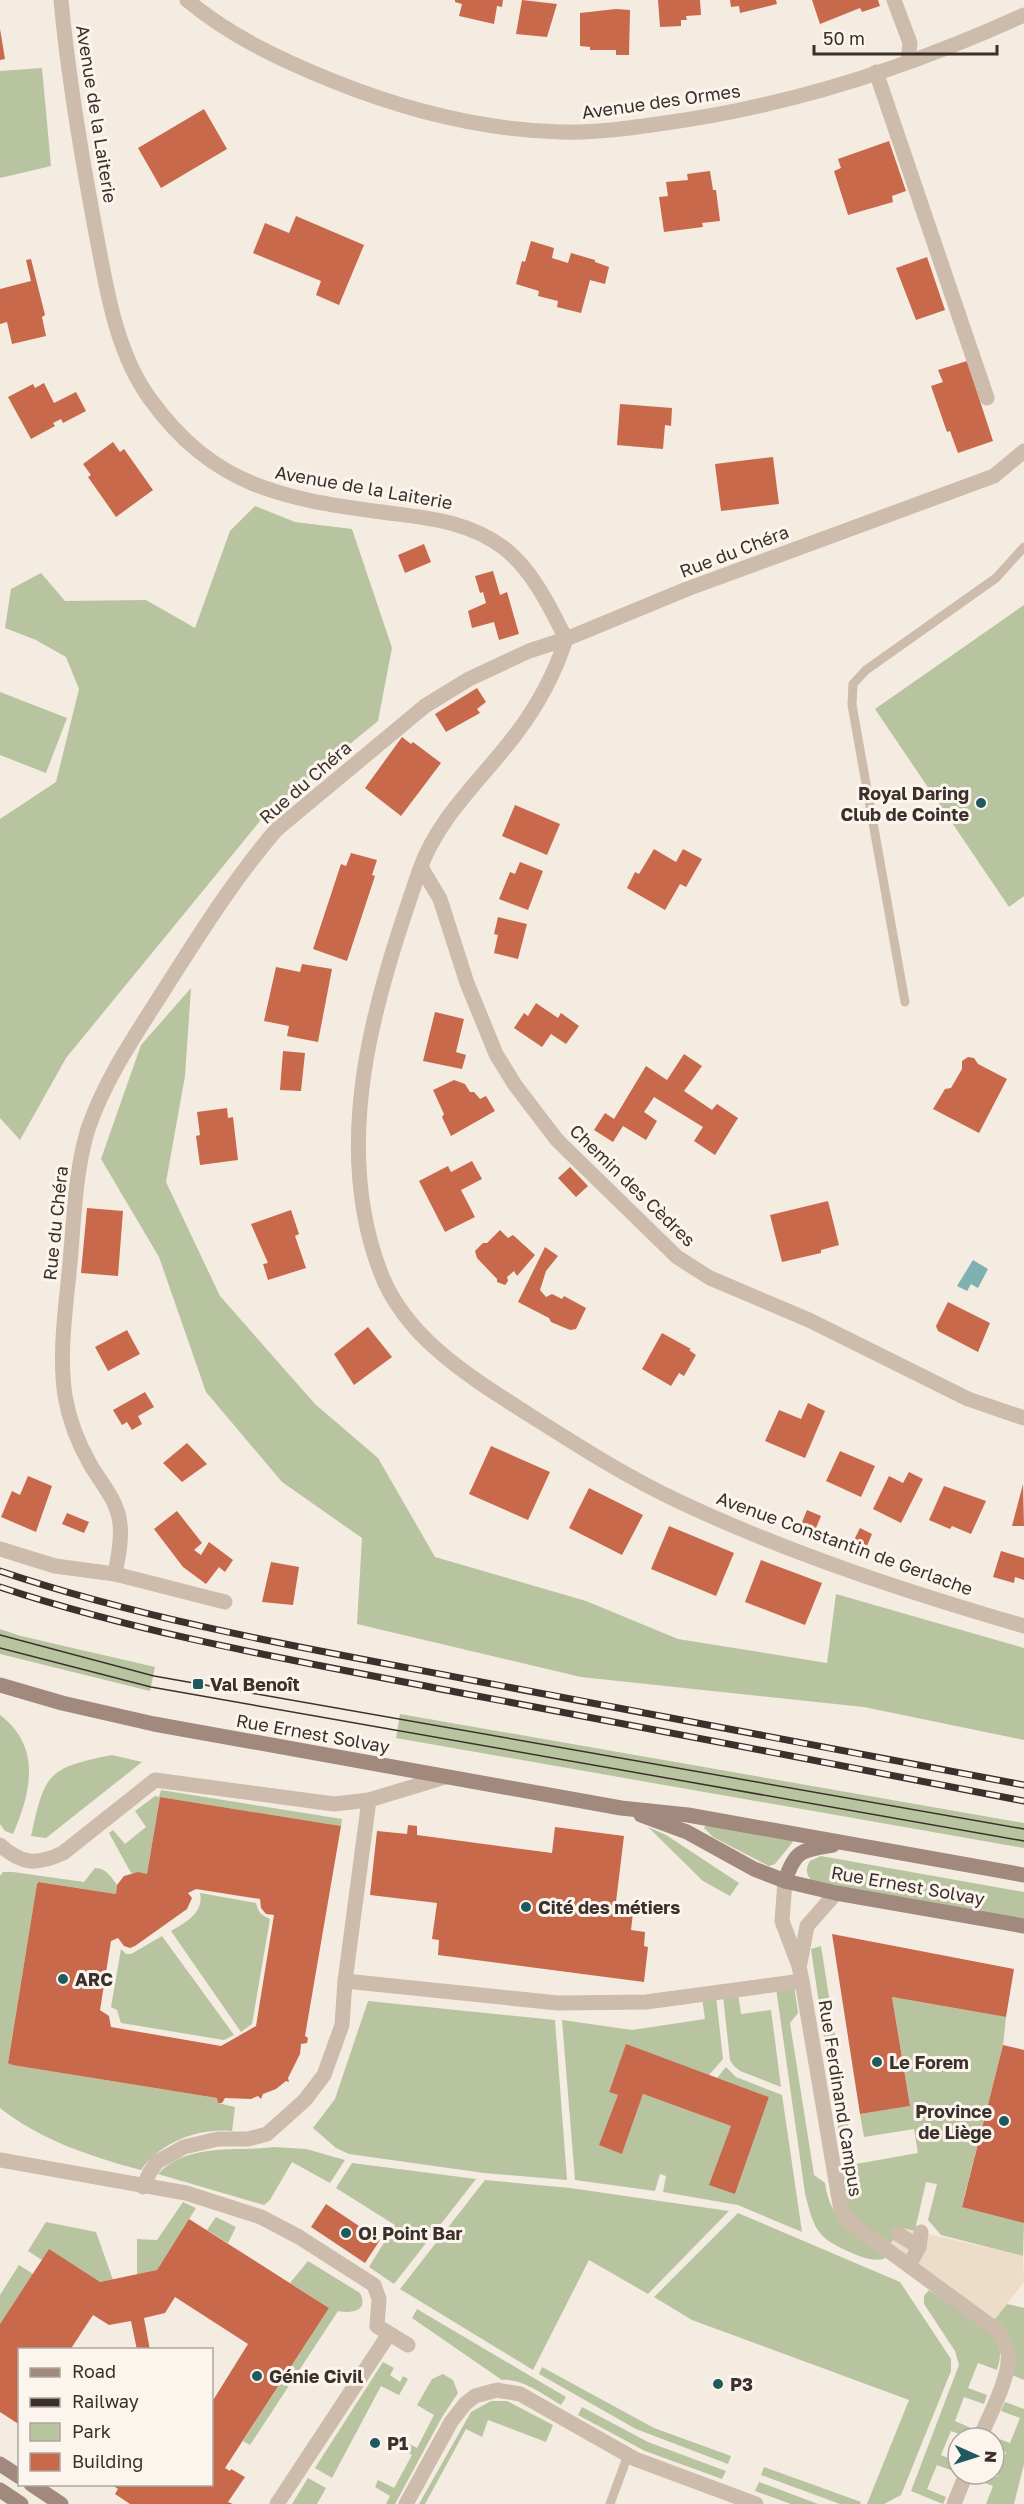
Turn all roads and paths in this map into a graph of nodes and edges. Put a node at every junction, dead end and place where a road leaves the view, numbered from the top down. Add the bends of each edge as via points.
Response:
1 (61, 0) edge
2 (187, 0) edge
3 (894, 0) edge
4 (1024, 15) edge
5 (908, 62) junction
6 (876, 72) junction
7 (987, 398) dead end
8 (1024, 451) edge
9 (1024, 547) edge
10 (566, 639) junction
11 (421, 867) junction
12 (905, 1002) dead end
13 (1024, 1418) edge
14 (0, 1548) edge
15 (116, 1574) junction
16 (225, 1602) dead end
17 (1024, 1626) edge
18 (0, 1685) edge
19 (445, 1777) junction
20 (369, 1800) junction
21 (621, 1808) junction
22 (845, 1843) junction
23 (3, 1853) edge
24 (1024, 1875) edge
25 (785, 1881) junction
26 (836, 1893) junction
27 (1024, 1926) edge
28 (801, 1973) junction
29 (345, 1981) junction
30 (0, 2160) edge
31 (143, 2187) junction
32 (898, 2234) dead end
33 (917, 2246) dead end
34 (389, 2334) junction
35 (408, 2345) dead end
36 (985, 2426) edge
37 (628, 2455) junction
38 (0, 2464) edge
39 (18, 2476) edge
40 (35, 2486) edge
41 (961, 2486) edge
42 (0, 2490) edge
43 (21, 2504) edge
44 (61, 2504) edge
45 (277, 2504) edge
46 (406, 2504) edge
47 (610, 2504) edge
48 (756, 2504) edge
49 (954, 2504) edge

1 - 10 street, Avenue de la Laiterie via 79,135 105,279 125,351 149,398 193,447 236,477 260,488 309,501 439,519 485,536 527,573
2 - 6 street, Avenue des Ormes via 248,42 370,96 456,119 526,130 600,131 718,116 776,104
3 - 5 street via 910,43
4 - 5 street, Avenue des Ormes
5 - 6 street, Avenue des Ormes
6 - 7 street
8 - 10 street, Rue du Chéra via 994,476 687,589
9 - 12 lane via 996,578 866,670 853,684 852,705
10 - 11 street, Avenue Constantin de Gerlache via 550,680 518,732 444,824
10 - 15 street, Rue du Chéra via 529,651 470,679 425,706 276,830 207,922 108,1082 80,1163 62,1369 77,1438 116,1506 120,1524
11 - 13 street, Chemin des Cèdres via 440,899 466,983 496,1054 515,1085 557,1140 677,1257 710,1278 809,1320 968,1399
11 - 17 street, Avenue Constantin de Gerlache via 373,1026 358,1123 358,1157 372,1246 381,1275 418,1331 454,1365 494,1392 614,1468 677,1500 786,1546 946,1604
14 - 15 street via 55,1566
15 - 16 street
18 - 19 street, Rue Ernest Solvay via 124,1718
19 - 20 street
19 - 21 street, Rue Ernest Solvay
20 - 23 street via 334,1804 155,1780 63,1853 46,1861 30,1862
20 - 29 street
21 - 22 street, Rue Ernest Solvay via 688,1815
21 - 25 street, Rue Ernest Solvay via 687,1832 754,1869
22 - 24 street, Rue Ernest Solvay
22 - 25 street, Rue Ernest Solvay via 802,1850 793,1860
25 - 26 street, Rue Ernest Solvay
25 - 28 street via 782,1921
26 - 27 street, Rue Ernest Solvay
26 - 28 street via 807,1926
28 - 29 street via 646,2002 558,2003
28 - 36 street, Rue Ferdinand Campus via 841,2211 852,2224 998,2331 1007,2351 1006,2373
29 - 31 street via 342,2025 324,2075 305,2100 267,2134 184,2147 158,2162
30 - 31 street
31 - 34 street via 186,2193 261,2217 299,2237 374,2285 379,2299 377,2326
32 - 33 street
34 - 35 street
34 - 45 street
37 - 46 street via 520,2394 487,2391 465,2404 451,2422
37 - 47 lane
37 - 48 street
38 - 39 street
40 - 44 street
41 - 49 street
42 - 43 street

